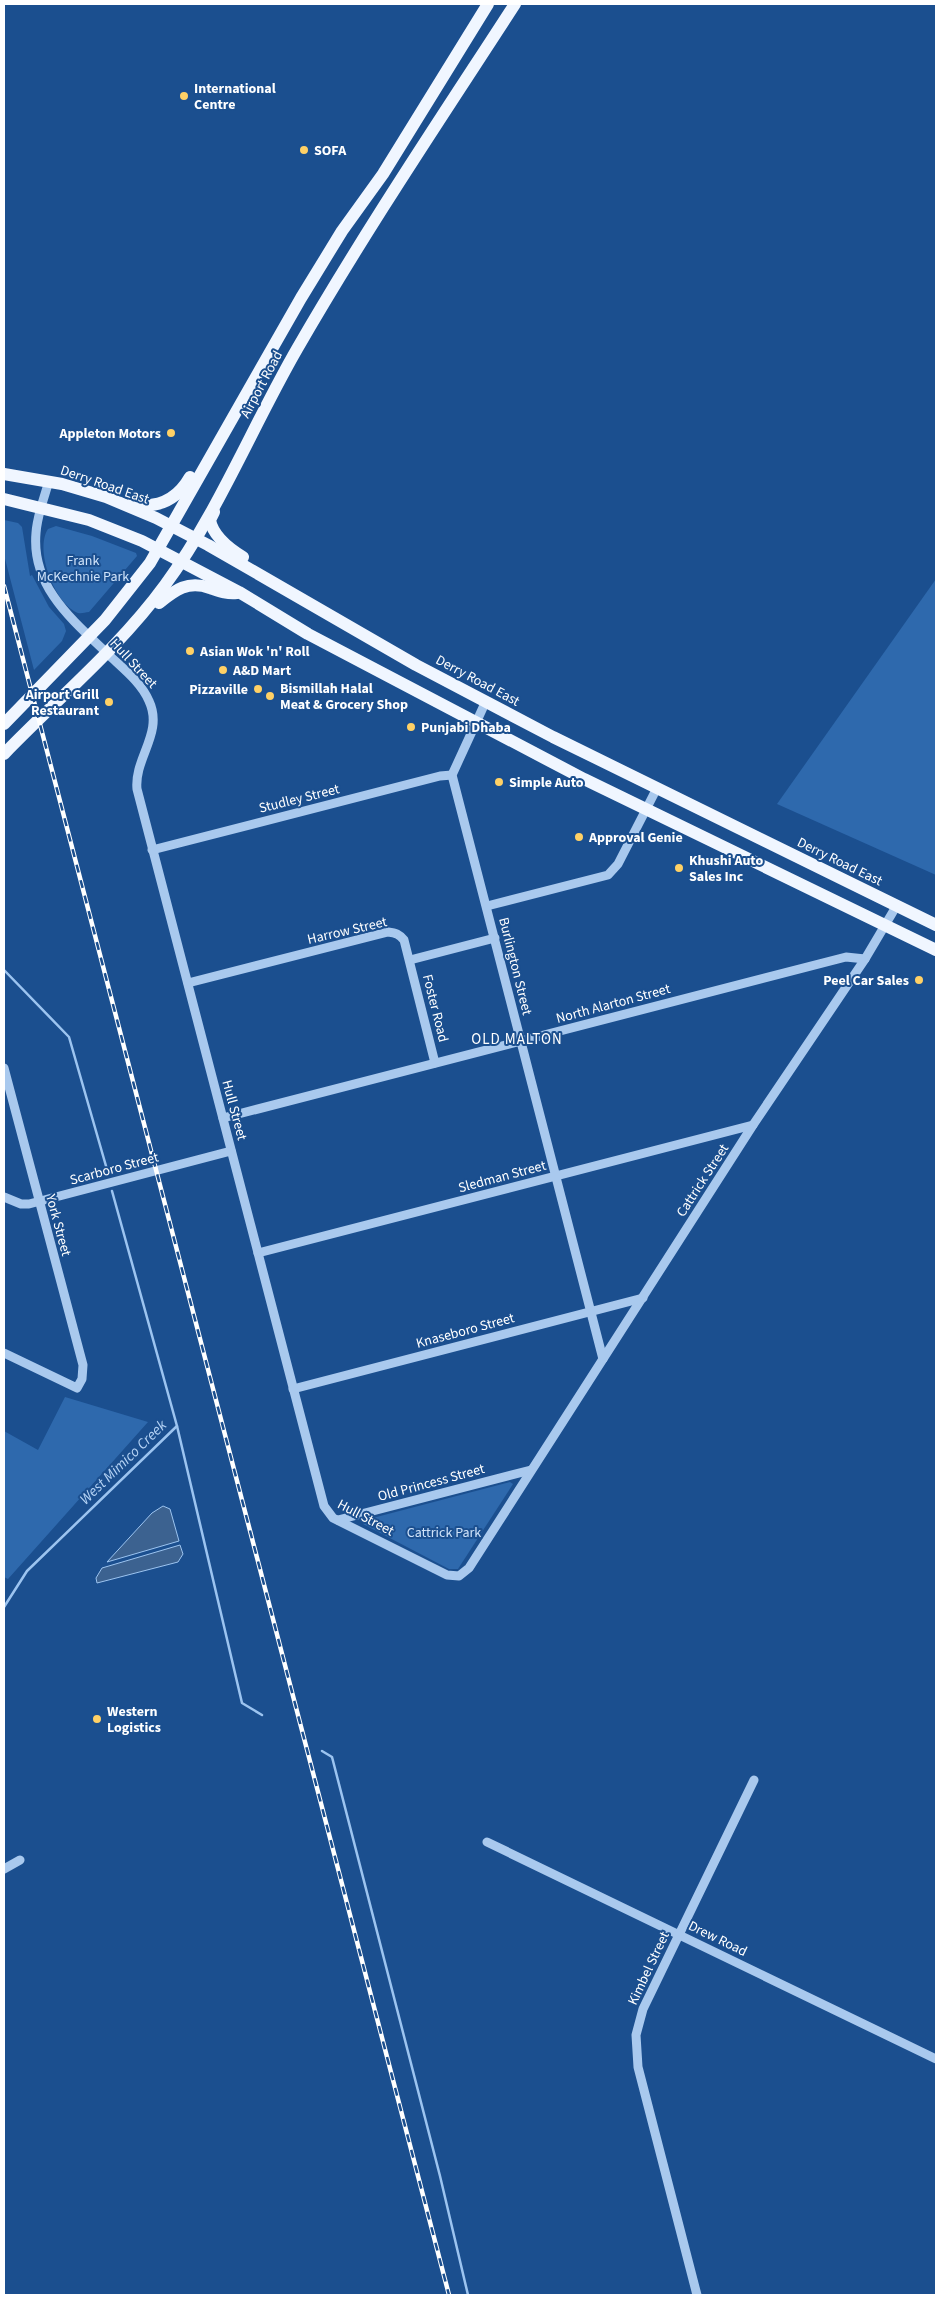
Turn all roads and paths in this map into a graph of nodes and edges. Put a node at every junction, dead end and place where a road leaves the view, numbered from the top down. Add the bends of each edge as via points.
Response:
1 (488, 4) edge
2 (515, 4) edge
3 (218, 441) junction
4 (241, 453) junction
5 (4, 474) edge
6 (49, 481) junction
7 (106, 498) junction
8 (4, 499) edge
9 (41, 508) junction
10 (171, 526) junction
11 (195, 539) junction
12 (158, 549) junction
13 (181, 561) junction
14 (267, 581) junction
15 (239, 592) junction
16 (146, 609) junction
17 (90, 637) junction
18 (106, 652) junction
19 (486, 701) junction
20 (476, 723) junction
21 (4, 724) edge
22 (4, 754) edge
23 (452, 775) junction
24 (657, 788) junction
25 (646, 809) junction
26 (152, 850) junction
27 (897, 905) junction
28 (486, 906) junction
29 (936, 924) edge
30 (884, 926) junction
31 (494, 938) junction
32 (936, 950) edge
33 (865, 959) junction
34 (410, 960) junction
35 (188, 983) junction
36 (521, 1041) junction
37 (435, 1063) junction
38 (4, 1068) edge
39 (223, 1118) junction
40 (754, 1125) junction
41 (231, 1151) junction
42 (557, 1176) junction
43 (4, 1197) edge
44 (39, 1202) junction
45 (258, 1253) junction
46 (643, 1298) junction
47 (591, 1310) junction
48 (4, 1353) edge
49 (604, 1359) junction
50 (293, 1389) junction
51 (531, 1470) junction
52 (338, 1520) junction
53 (754, 1780) dead end
54 (487, 1842) dead end
55 (20, 1860) dead end
56 (4, 1868) edge
57 (679, 1935) junction
58 (936, 2060) edge
59 (697, 2295) edge

1 - 3 main road, Airport Road via 383,174 342,231
2 - 4 main road, Airport Road via 320,310
3 - 7 main road via 206,447 184,487 170,500 134,505 110,496
3 - 10 main road, Airport Road
4 - 11 main road, Airport Road
4 - 14 main road via 242,458 210,520 232,550 262,568
5 - 6 main road, Derry Road East
6 - 7 main road, Derry Road East
6 - 9 street, Hull Street
7 - 10 main road, Derry Road East
8 - 9 main road
9 - 12 main road via 98,523
9 - 17 street, Hull Street via 36,543 44,582 63,610
10 - 11 main road, Derry Road East
10 - 12 main road, Airport Road
11 - 13 main road, Airport Road
11 - 14 main road, Derry Road East
12 - 13 main road
12 - 17 main road, Airport Road via 118,606
13 - 15 main road
13 - 16 main road, Airport Road
14 - 19 main road, Derry Road East
15 - 16 main road via 227,594 204,586 188,586 174,590 152,609
15 - 20 main road via 308,634
16 - 18 main road, Airport Road
17 - 18 street, Hull Street
17 - 21 main road, Airport Road
18 - 22 main road, Airport Road
18 - 26 street, Hull Street via 144,692 152,707 152,735 138,773 137,786
19 - 20 street
19 - 24 main road, Derry Road East
20 - 23 street
20 - 25 main road
23 - 26 street, Studley Street
23 - 28 street, Burlington Street
24 - 25 street
24 - 27 main road, Derry Road East
25 - 28 street via 618,864 608,875
25 - 30 main road
26 - 35 street, Hull Street
27 - 29 main road, Derry Road East
27 - 30 street, Cattrick Street
28 - 31 street, Burlington Street
30 - 32 main road
30 - 33 street, Cattrick Street
31 - 34 street
31 - 36 street, Burlington Street
33 - 36 street, North Alarton Street via 846,957
33 - 40 street, Cattrick Street
34 - 35 street, Harrow Street via 400,934 388,932
34 - 37 street, Foster Road
35 - 39 street, Hull Street
36 - 37 street, North Alarton Street
36 - 42 street, Burlington Street
37 - 39 street, North Alarton Street
38 - 44 street, York Street
39 - 41 street, Hull Street
40 - 42 street, Sledman Street
40 - 46 street, Cattrick Street
41 - 44 street, Scarboro Street
41 - 45 street, Hull Street
42 - 45 street, Sledman Street
42 - 47 street, Burlington Street
43 - 44 street, Scarboro Street via 21,1204
44 - 48 street, York Street via 83,1366 82,1379 77,1388
45 - 50 street, Hull Street
46 - 47 street, Knaseboro Street
46 - 49 street, Cattrick Street
47 - 49 street, Burlington Street
47 - 50 street, Knaseboro Street
49 - 51 street, Cattrick Street
50 - 52 street, Hull Street via 324,1506 329,1515
51 - 52 street, Old Princess Street
51 - 52 street, Hull Street via 470,1568 459,1576 447,1575
53 - 57 street, Kimbel Street
54 - 57 street, Drew Road
55 - 56 street
57 - 58 street, Drew Road
57 - 59 street, Kimbel Street via 643,2009 636,2036 638,2067

